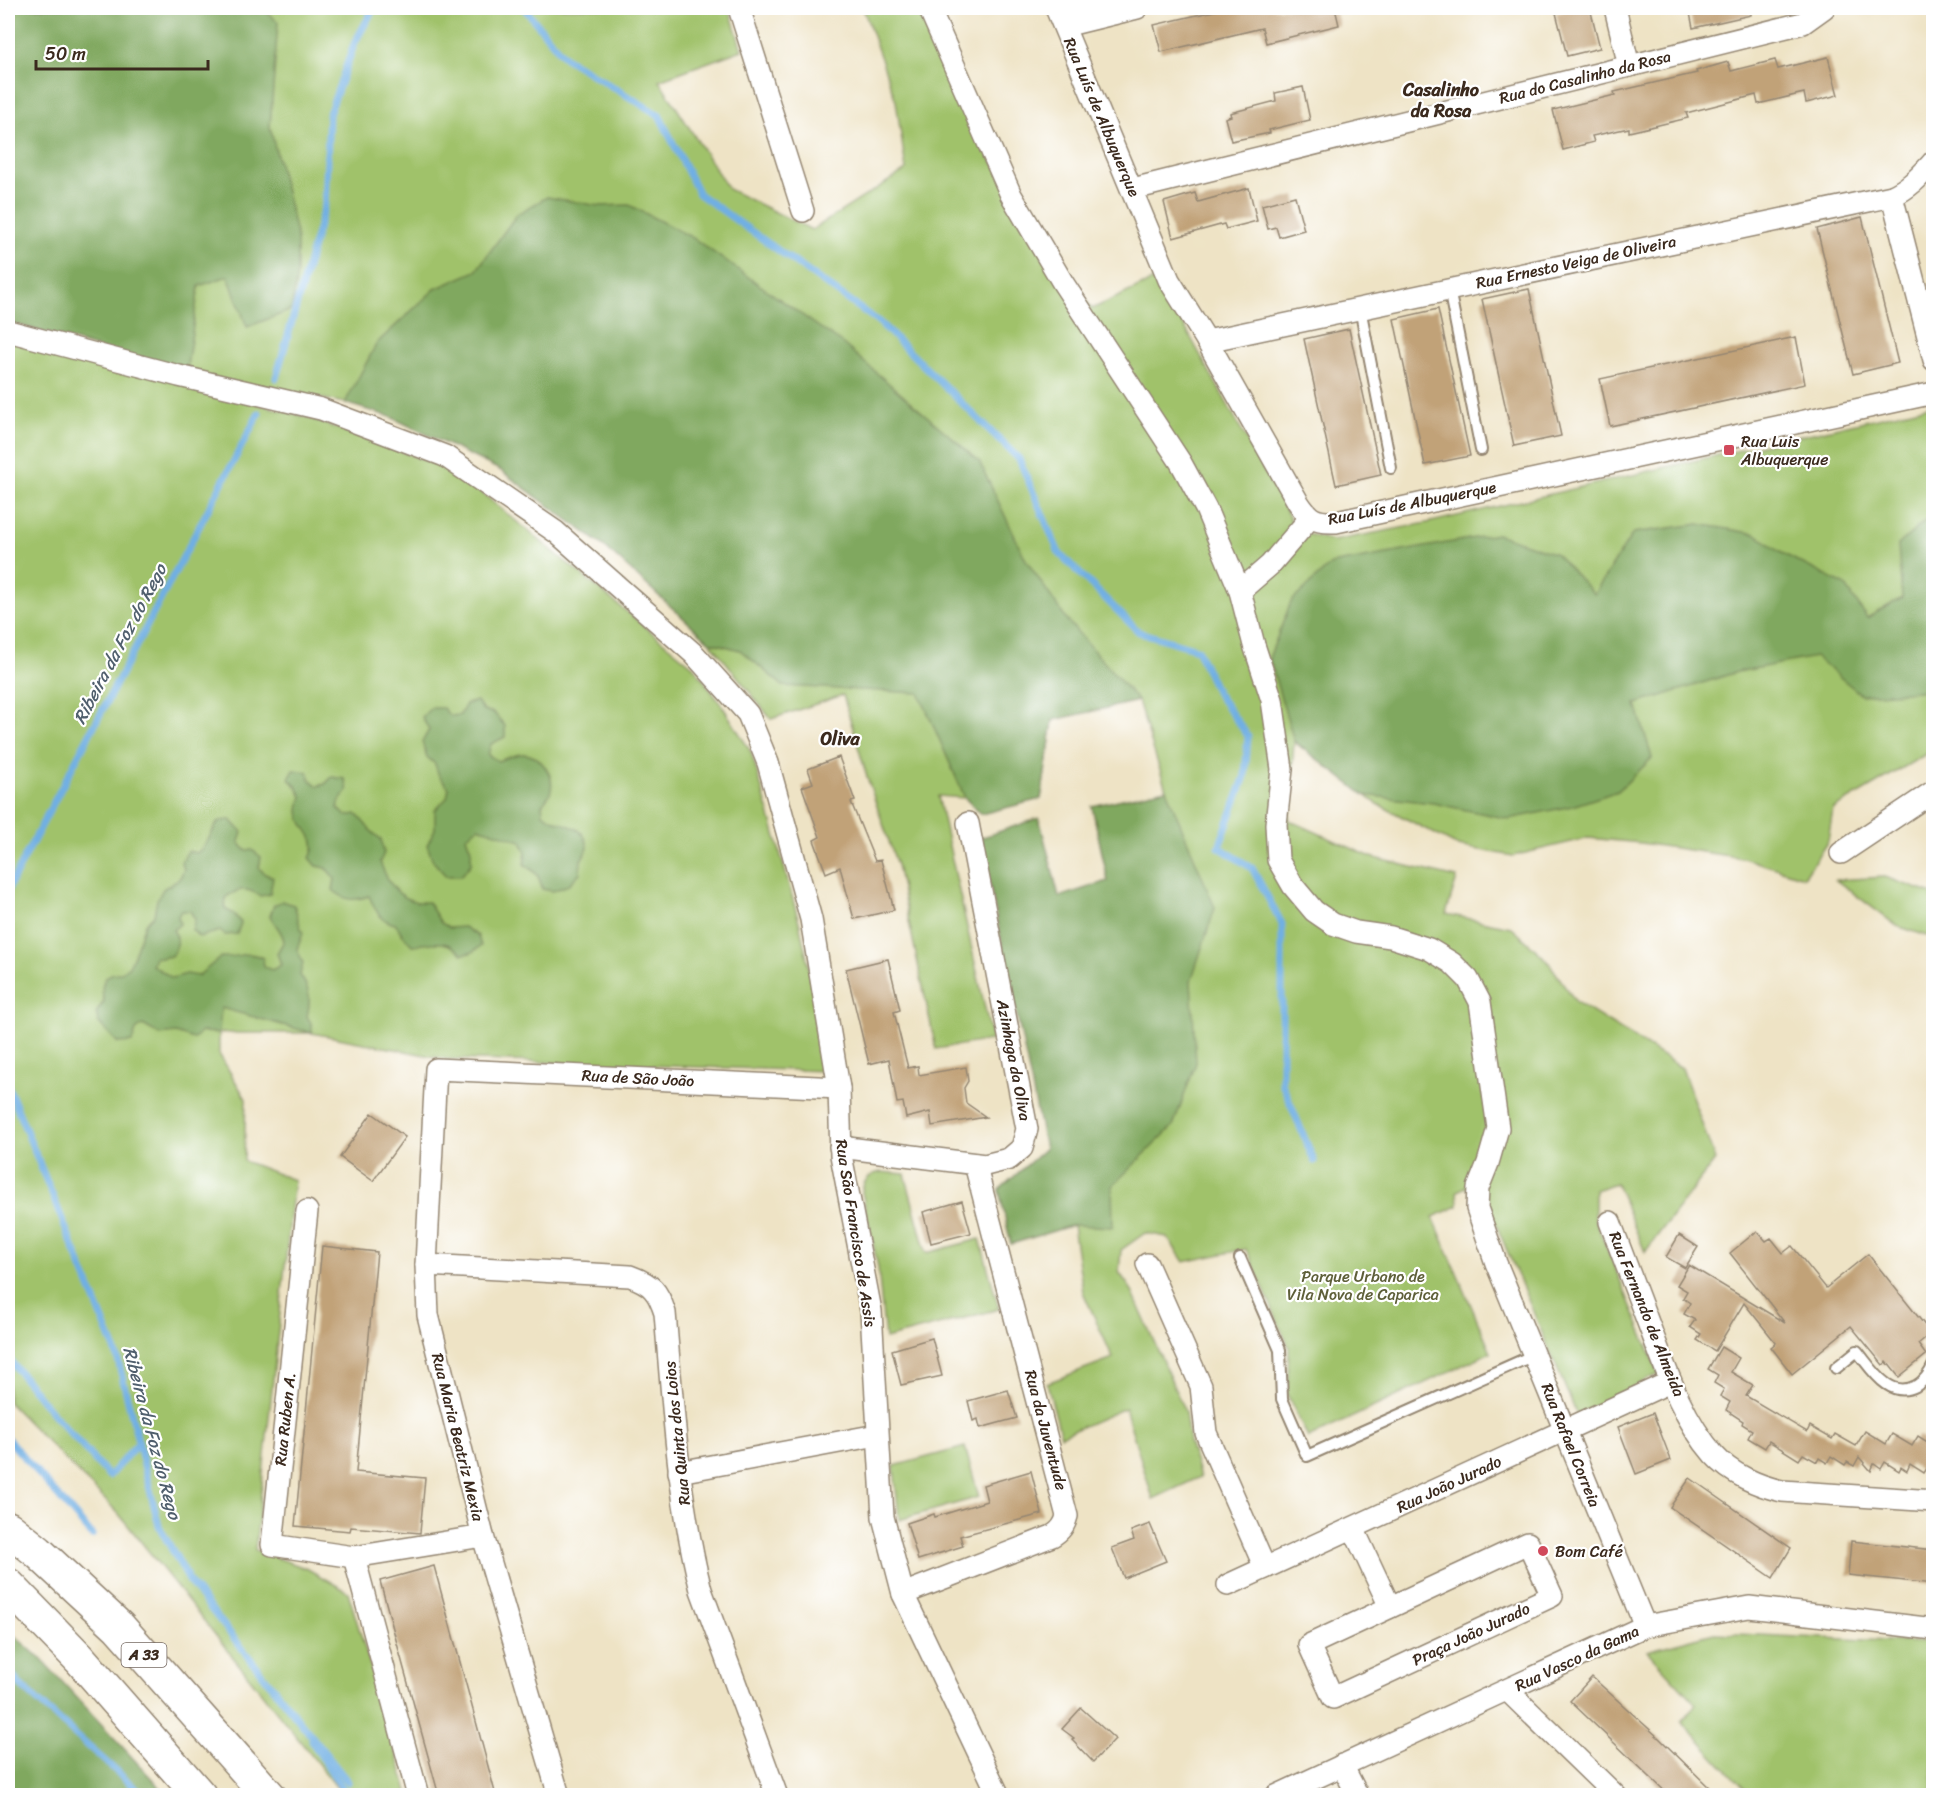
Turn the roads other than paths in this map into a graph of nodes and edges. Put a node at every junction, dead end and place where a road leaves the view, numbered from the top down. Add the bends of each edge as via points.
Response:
1 (739, 8) edge
2 (929, 8) edge
3 (1137, 8) edge
4 (1615, 8) edge
5 (1824, 8) edge
6 (1060, 17) edge
7 (1629, 66) junction
8 (1934, 160) edge
9 (1133, 189) junction
10 (1892, 196) junction
11 (803, 211) dead end
12 (1449, 289) junction
13 (1360, 308) junction
14 (8, 331) edge
15 (1207, 340) junction
16 (1934, 360) edge
17 (1934, 393) edge
18 (1481, 450) dead end
19 (1391, 468) dead end
20 (1310, 518) junction
21 (1240, 591) junction
22 (1934, 791) edge
23 (968, 823) dead end
24 (1841, 853) dead end
25 (436, 1069) joint
26 (839, 1088) junction
27 (840, 1147) junction
28 (975, 1164) junction
29 (307, 1211) dead end
30 (1610, 1222) dead end
31 (1240, 1258) dead end
32 (1147, 1264) dead end
33 (426, 1265) junction
34 (1534, 1355) junction
35 (1934, 1364) edge
36 (1836, 1368) dead end
37 (1670, 1382) junction
38 (1564, 1431) junction
39 (877, 1435) junction
40 (679, 1472) junction
41 (1934, 1500) edge
42 (8, 1528) edge
43 (1353, 1528) junction
44 (483, 1536) junction
45 (354, 1557) junction
46 (1265, 1568) junction
47 (8, 1585) edge
48 (1228, 1585) dead end
49 (903, 1594) junction
50 (1390, 1607) junction
51 (1646, 1626) junction
52 (1934, 1629) edge
53 (1507, 1690) junction
54 (1342, 1765) junction
55 (200, 1796) edge
56 (269, 1796) edge
57 (418, 1796) edge
58 (559, 1796) edge
59 (777, 1796) edge
60 (999, 1796) edge
61 (1276, 1796) edge
62 (1358, 1796) edge
63 (1616, 1796) edge

1 - 11 street
2 - 21 street, Rua Rafael Correia via 1011,195 1063,284 1181,463 1206,509
3 - 6 street
4 - 7 street
5 - 7 street, Rua do Casalinho da Rosa via 1803,23
6 - 9 street, Rua Luís de Albuquerque
7 - 9 street, Rua do Casalinho da Rosa
8 - 10 street, Rua Ernesto Veiga de Oliveira via 1914,183
9 - 15 street, Rua Luís de Albuquerque via 1169,280
10 - 12 street, Rua Ernesto Veiga de Oliveira
10 - 16 street
12 - 13 street, Rua Ernesto Veiga de Oliveira
12 - 18 lane
13 - 15 street, Rua Ernesto Veiga de Oliveira
13 - 19 lane
14 - 26 street, Rua São Francisco de Assis via 312,407 445,456 556,532 694,654 748,714 768,763 811,919
15 - 20 street, Rua Luís de Albuquerque
17 - 20 street, Rua Luís de Albuquerque via 1336,522
20 - 21 street
21 - 34 street, Rua Rafael Correia via 1272,700 1282,769 1275,824 1278,860 1293,886 1314,911 1333,924 1429,949 1452,963 1468,979 1480,1002 1498,1128 1478,1188 1477,1208
22 - 24 street
23 - 28 street, Azinhaga da Oliva via 1027,1129 1022,1148 1009,1159
25 - 26 street, Rua de São João
25 - 33 street, Rua Maria Beatriz Mexia
26 - 27 street, Rua São Francisco de Assis
27 - 28 street, Azinhaga da Oliva
27 - 39 street, Rua São Francisco de Assis via 871,1311
28 - 49 street, Rua da Juventude via 1067,1516 1065,1525 1052,1536
29 - 45 street, Rua Ruben A. via 272,1545
30 - 37 street, Rua Fernando de Almeida
31 - 34 lane via 1280,1350 1282,1399 1307,1456
32 - 46 street via 1201,1386 1206,1433
33 - 40 street, Rua Quinta dos Loios via 630,1276 647,1282 659,1296 665,1313
33 - 44 street, Rua Maria Beatriz Mexia via 428,1315
34 - 38 street, Rua Rafael Correia
35 - 36 lane via 1920,1383 1904,1390 1883,1382 1857,1351
37 - 38 street, Rua João Jurado
37 - 41 street, Rua Fernando de Almeida via 1716,1457 1765,1488
38 - 43 street, Rua João Jurado
38 - 51 street, Rua Rafael Correia
39 - 40 street
39 - 49 street, Rua São Francisco de Assis via 883,1517
40 - 59 street, Rua Quinta dos Loios via 701,1590
42 - 56 highway, A 33 via 119,1627
43 - 46 street, Rua João Jurado
43 - 50 street
44 - 45 street, Rua Ruben A.
44 - 58 street, Rua Maria Beatriz Mexia
45 - 57 street
46 - 48 street, Rua João Jurado
47 - 55 highway via 80,1659
49 - 60 street, Rua São Francisco de Assis
50 - 50 street, Praça João Jurado via 1309,1645 1333,1698 1552,1596 1528,1543
51 - 52 street, Rua Vasco da Gama via 1749,1607
51 - 53 street, Rua Vasco da Gama
53 - 54 street, Rua Vasco da Gama
53 - 63 street
54 - 61 street, Rua Vasco da Gama
54 - 62 street

